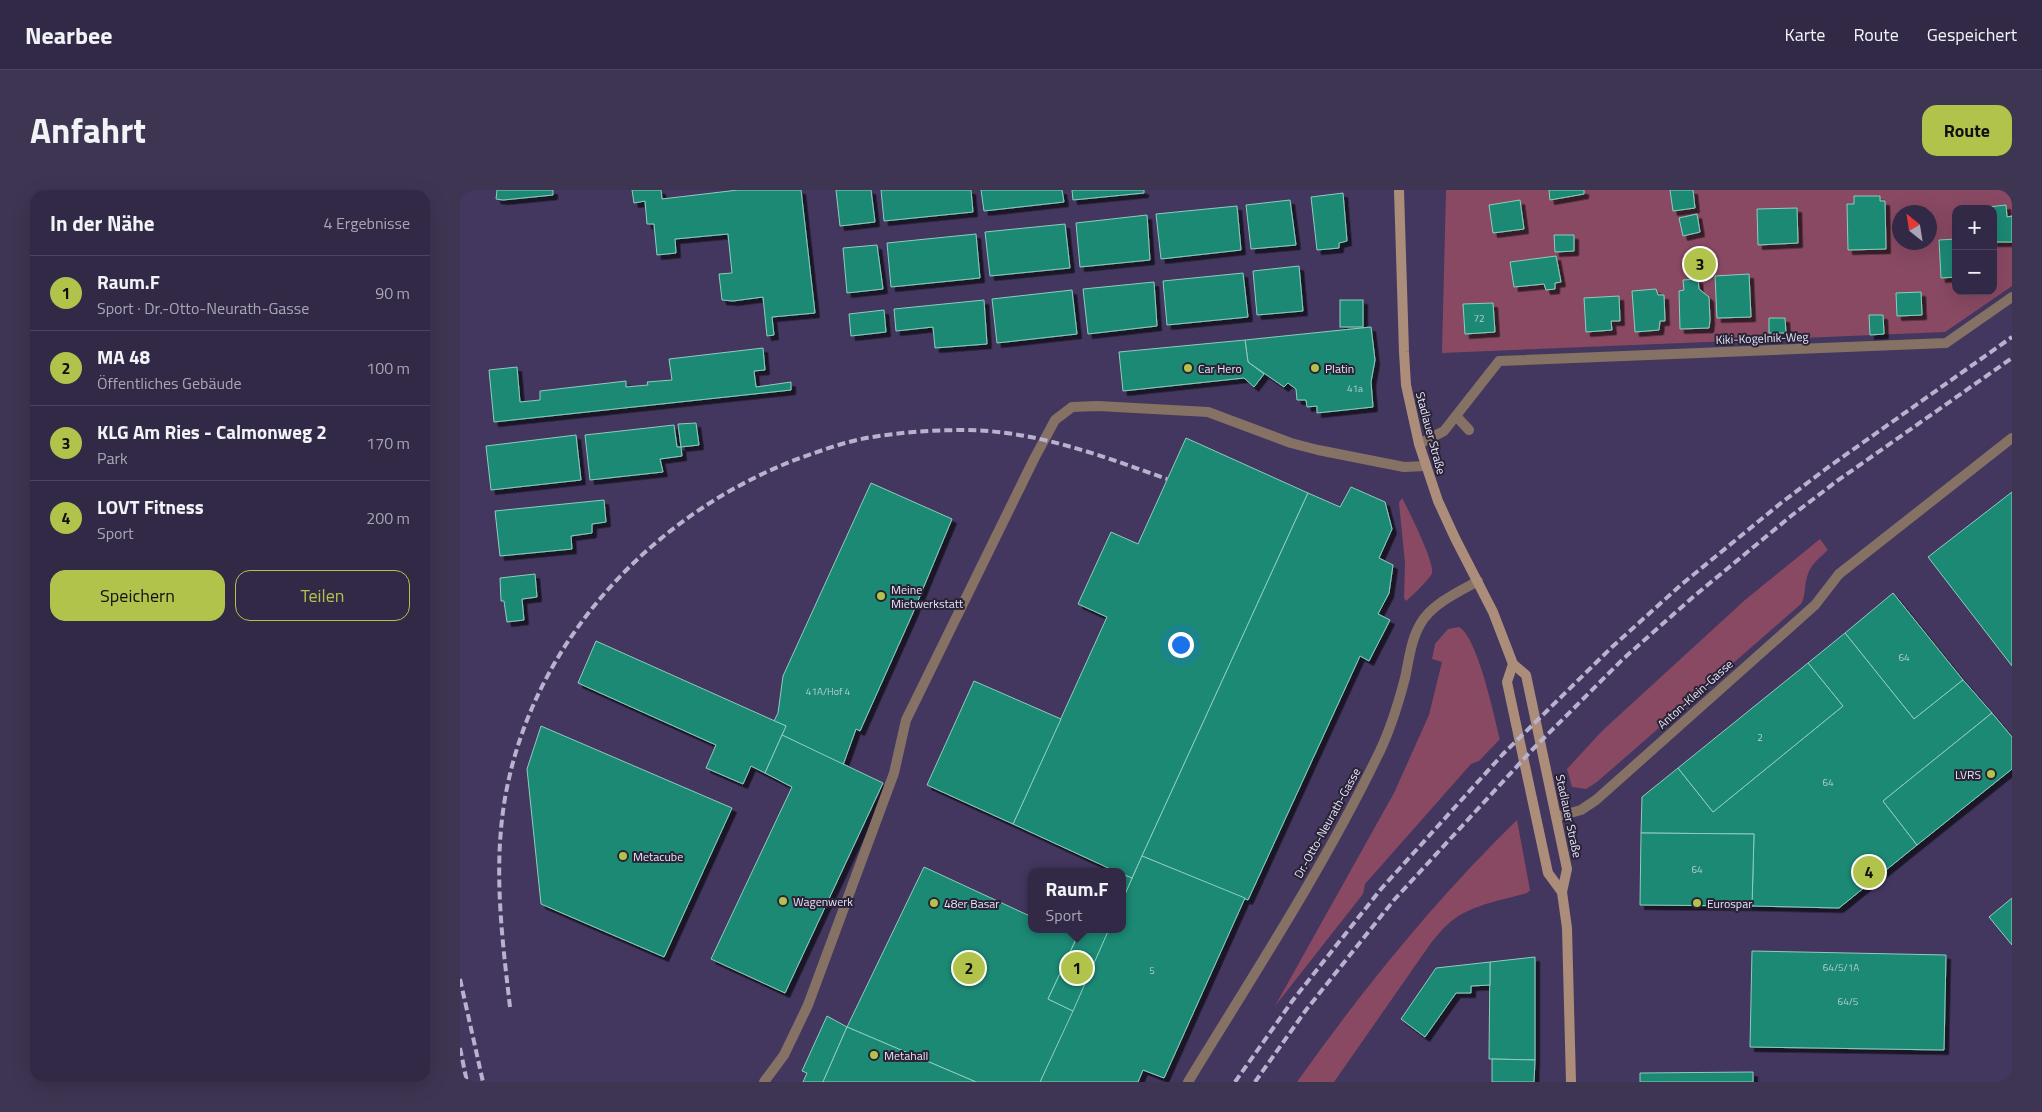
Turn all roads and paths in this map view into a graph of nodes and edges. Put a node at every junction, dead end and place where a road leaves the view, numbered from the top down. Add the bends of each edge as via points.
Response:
1 (1398, 190) edge
2 (2012, 297) edge
3 (1456, 416) junction
4 (1469, 430) dead end
5 (2012, 438) edge
6 (1419, 444) junction
7 (1425, 466) junction
8 (1478, 581) junction
9 (1513, 664) junction
10 (1556, 817) junction
11 (1562, 892) junction
12 (764, 1082) edge
13 (1188, 1082) edge
14 (1571, 1082) edge

1 - 6 main road, Stadlauer Straße via 1406,385
2 - 3 street, Kiki-Kogelnik-Weg via 1946,343 1499,361
3 - 4 street
3 - 6 street via 1444,431
5 - 10 street, Anton-Klein-Gasse via 1839,574 1815,605 1596,800 1581,810
6 - 7 main road, Stadlauer Straße
7 - 8 main road, Stadlauer Straße via 1455,538
7 - 12 street via 1404,467 1318,450 1208,412 1072,407 1055,420 906,720 894,773 808,1005 784,1055
8 - 9 main road, Stadlauer Straße
8 - 13 street, Dr.-Otto-Neurath-Gasse via 1430,611 1420,624 1398,704 1377,758 1315,872
9 - 10 main road, Stadlauer Straße via 1526,675
9 - 11 main road, Stadlauer Straße via 1507,682 1548,873
10 - 11 main road, Stadlauer Straße via 1567,869
11 - 14 main road, Stadlauer Straße via 1567,928

